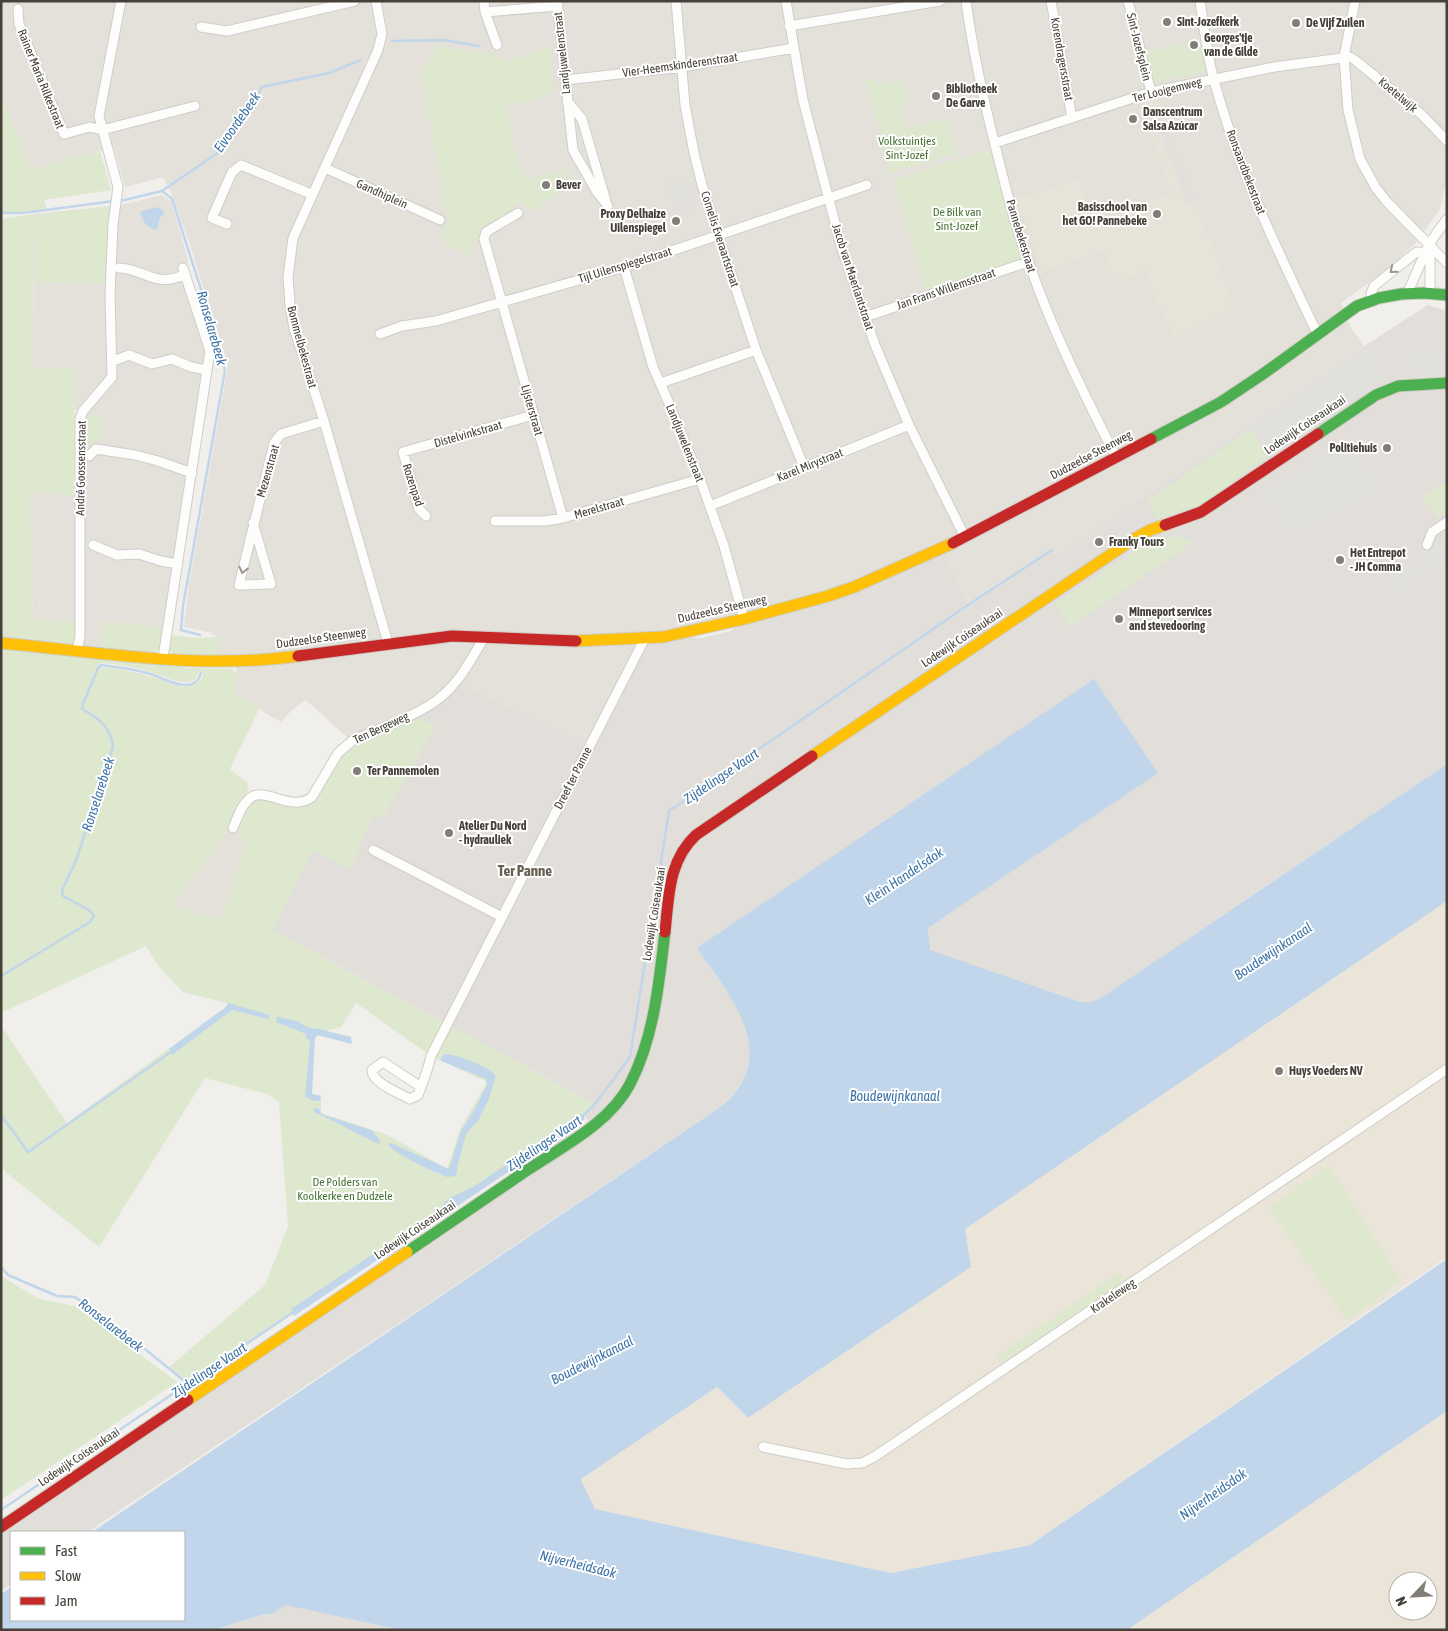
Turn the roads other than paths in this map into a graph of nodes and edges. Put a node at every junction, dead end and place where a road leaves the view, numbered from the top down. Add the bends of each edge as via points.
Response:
1 (122, 1) edge
2 (355, 1) edge
3 (376, 1) edge
4 (484, 1) edge
5 (676, 1) edge
6 (786, 1) edge
7 (940, 1) edge
8 (966, 1) edge
9 (1052, 1) edge
10 (1128, 1) edge
11 (1200, 1) edge
12 (1355, 1) edge
13 (557, 3) edge
14 (18, 10) dead end
15 (485, 12) junction
16 (789, 26) junction
17 (201, 27) dead end
18 (497, 45) dead end
19 (794, 48) junction
20 (1344, 57) junction
21 (682, 67) junction
22 (1214, 78) junction
23 (565, 80) junction
24 (1151, 92) junction
25 (567, 101) junction
26 (195, 106) dead end
27 (1072, 118) junction
28 (102, 130) junction
29 (1447, 142) edge
30 (995, 143) junction
31 (325, 168) junction
32 (867, 185) dead end
33 (311, 194) junction
34 (828, 198) junction
35 (518, 214) dead end
36 (1447, 219) edge
37 (440, 220) dead end
38 (227, 224) dead end
39 (718, 235) junction
40 (1429, 244) junction
41 (1426, 254) junction
42 (1028, 262) junction
43 (1447, 263) edge
44 (624, 267) junction
45 (119, 268) dead end
46 (1408, 292) junction
47 (1430, 292) junction
48 (1447, 295) edge
49 (1372, 299) junction
50 (500, 302) junction
51 (865, 317) junction
52 (380, 334) dead end
53 (1318, 335) junction
54 (756, 350) junction
55 (116, 360) dead end
56 (207, 370) junction
57 (661, 383) junction
58 (1447, 383) edge
59 (533, 415) junction
60 (324, 421) junction
61 (910, 425) junction
62 (403, 452) joint
63 (89, 456) dead end
64 (1116, 457) junction
65 (804, 467) junction
66 (192, 473) junction
67 (700, 479) junction
68 (710, 506) junction
69 (426, 516) dead end
70 (563, 518) junction
71 (495, 521) dead end
72 (1447, 522) edge
73 (254, 523) junction
74 (965, 537) junction
75 (93, 545) dead end
76 (1427, 545) dead end
77 (178, 564) junction
78 (744, 619) junction
79 (485, 636) junction
80 (645, 638) junction
81 (1, 643) edge
82 (388, 643) junction
83 (77, 650) junction
84 (163, 658) junction
85 (233, 828) dead end
86 (373, 850) dead end
87 (502, 917) junction
88 (1447, 1069) edge
89 (422, 1087) junction
90 (763, 1447) dead end
91 (1, 1527) edge

1 - 28 street, André Goossensstraat via 99,116
2 - 17 street via 228,31
3 - 31 street, Bommelbekestraat via 382,34 378,50
4 - 15 street
5 - 21 street, Cornelis Everaartstraat
6 - 16 street, Jacob van Maerlantstraat
7 - 16 street
8 - 30 street, Pannebekestraat via 981,91
9 - 27 street, Korendragersstraat
10 - 24 street, Sint-Jozefsplein
11 - 22 street, Ronsaardbekestraat
12 - 20 street
13 - 15 street, Landjuwelenstraat
13 - 23 street, Landjuwelenstraat
14 - 28 street, Rainer Maria Rilkestraat via 19,24 64,134 90,127
15 - 18 street
16 - 19 street, Jacob van Maerlantstraat
19 - 21 street, Vier-Heemskinderenstraat
19 - 34 street, Jacob van Maerlantstraat via 803,100
20 - 22 street, Ter Looigemweg
20 - 29 street, Koetelwijk via 1355,60 1422,115
20 - 40 street via 1348,110 1360,160 1387,202
21 - 23 street, Vier-Heemskinderenstraat
21 - 39 street, Cornelis Everaartstraat via 694,153
22 - 24 street, Ter Looigemweg
22 - 53 street, Ronsaardbekestraat via 1235,150 1272,240
23 - 25 street, Landjuwelenstraat
24 - 27 street, Ter Looigemweg
25 - 25 street, Landjuwelenstraat via 582,119 608,206 596,192 573,150
26 - 28 street, Rainer Maria Rilkestraat
27 - 30 street, Ter Looigemweg
28 - 83 street, André Goossensstraat via 118,187 110,293 112,378 83,411 80,419 80,637
30 - 42 street, Pannebekestraat
31 - 33 street, Bommelbekestraat
31 - 37 street, Gandhiplein
32 - 34 street, Tijl Uilenspiegelstraat
33 - 38 street via 241,165 232,172 212,218
33 - 60 street, Bommelbekestraat via 293,238 288,277 294,328
34 - 39 street, Tijl Uilenspiegelstraat
34 - 51 street, Jacob van Maerlantstraat
35 - 50 street via 486,232 484,239
36 - 40 street
39 - 44 street, Tijl Uilenspiegelstraat
39 - 54 street, Cornelis Everaartstraat
40 - 41 street
40 - 43 street
40 - 47 street
41 - 46 street
41 -> 49 street via 1414,254 1374,286
42 - 51 street, Jan Frans Willemsstraat
42 - 64 street, Pannebekestraat via 1084,394
44 - 50 street, Tijl Uilenspiegelstraat
44 - 57 street, Landjuwelenstraat via 653,367
45 - 56 street via 169,280 184,271 210,351
46 - 47 street, Dudzeelse Steenweg
46 - 49 street, Dudzeelse Steenweg
47 - 48 street, Dudzeelse Steenweg
49 - 53 street, Dudzeelse Steenweg via 1343,314
50 - 52 street, Tijl Uilenspiegelstraat
50 - 59 street, Lijsterstraat
51 - 61 street, Jacob van Maerlantstraat
53 - 64 street, Dudzeelse Steenweg via 1221,402
54 - 57 street
54 - 65 street, Cornelis Everaartstraat
55 - 56 street via 129,355 152,364 172,359
56 - 66 street
57 - 67 street, Landjuwelenstraat
58 - 91 street, Lodewijk Coiseaukaai via 1398,386 1376,395 1201,512 1132,540 696,835 679,854 674,868 656,991 641,1061 615,1107 585,1131
59 - 62 street, Distelvinkstraat
59 - 70 street, Lijsterstraat
60 - 73 street, Mezenstraat via 281,434 274,443
60 - 82 street, Bommelbekestraat
61 - 65 street, Karel Mirystraat
61 - 74 street, Jacob van Maerlantstraat
62 - 69 street, Rozenpad via 419,509
63 - 66 street, André Goossensstraat via 96,449 135,455
64 - 74 street, Dudzeelse Steenweg
65 - 68 street, Karel Mirystraat
66 - 77 street
67 - 68 street, Landjuwelenstraat
67 - 70 street, Merelstraat
68 - 78 street, Landjuwelenstraat
70 - 71 street, Merelstraat
72 - 76 street via 1432,532
73 -> 73 street, Mezenstraat via 244,567 239,585 272,584
74 - 78 street, Dudzeelse Steenweg via 854,587
75 - 77 street via 117,555 139,554
77 - 84 street
78 - 80 street, Dudzeelse Steenweg
79 - 80 street, Dudzeelse Steenweg via 565,640
79 - 82 street, Dudzeelse Steenweg
79 - 85 street, Ten Bergeweg via 463,674 443,696 344,747 312,797 297,803 254,795 247,800
80 - 87 street, Dreef ter Panne
81 - 83 street, Dudzeelse Steenweg
82 - 84 street, Dudzeelse Steenweg via 257,660 207,662
83 - 84 street, Dudzeelse Steenweg
86 - 87 street
87 - 89 street, Dreef ter Panne via 431,1056
88 - 90 street, Krakeleweg via 874,1458 847,1464
89 - 89 street via 383,1062 372,1070 376,1080 410,1099 418,1095

